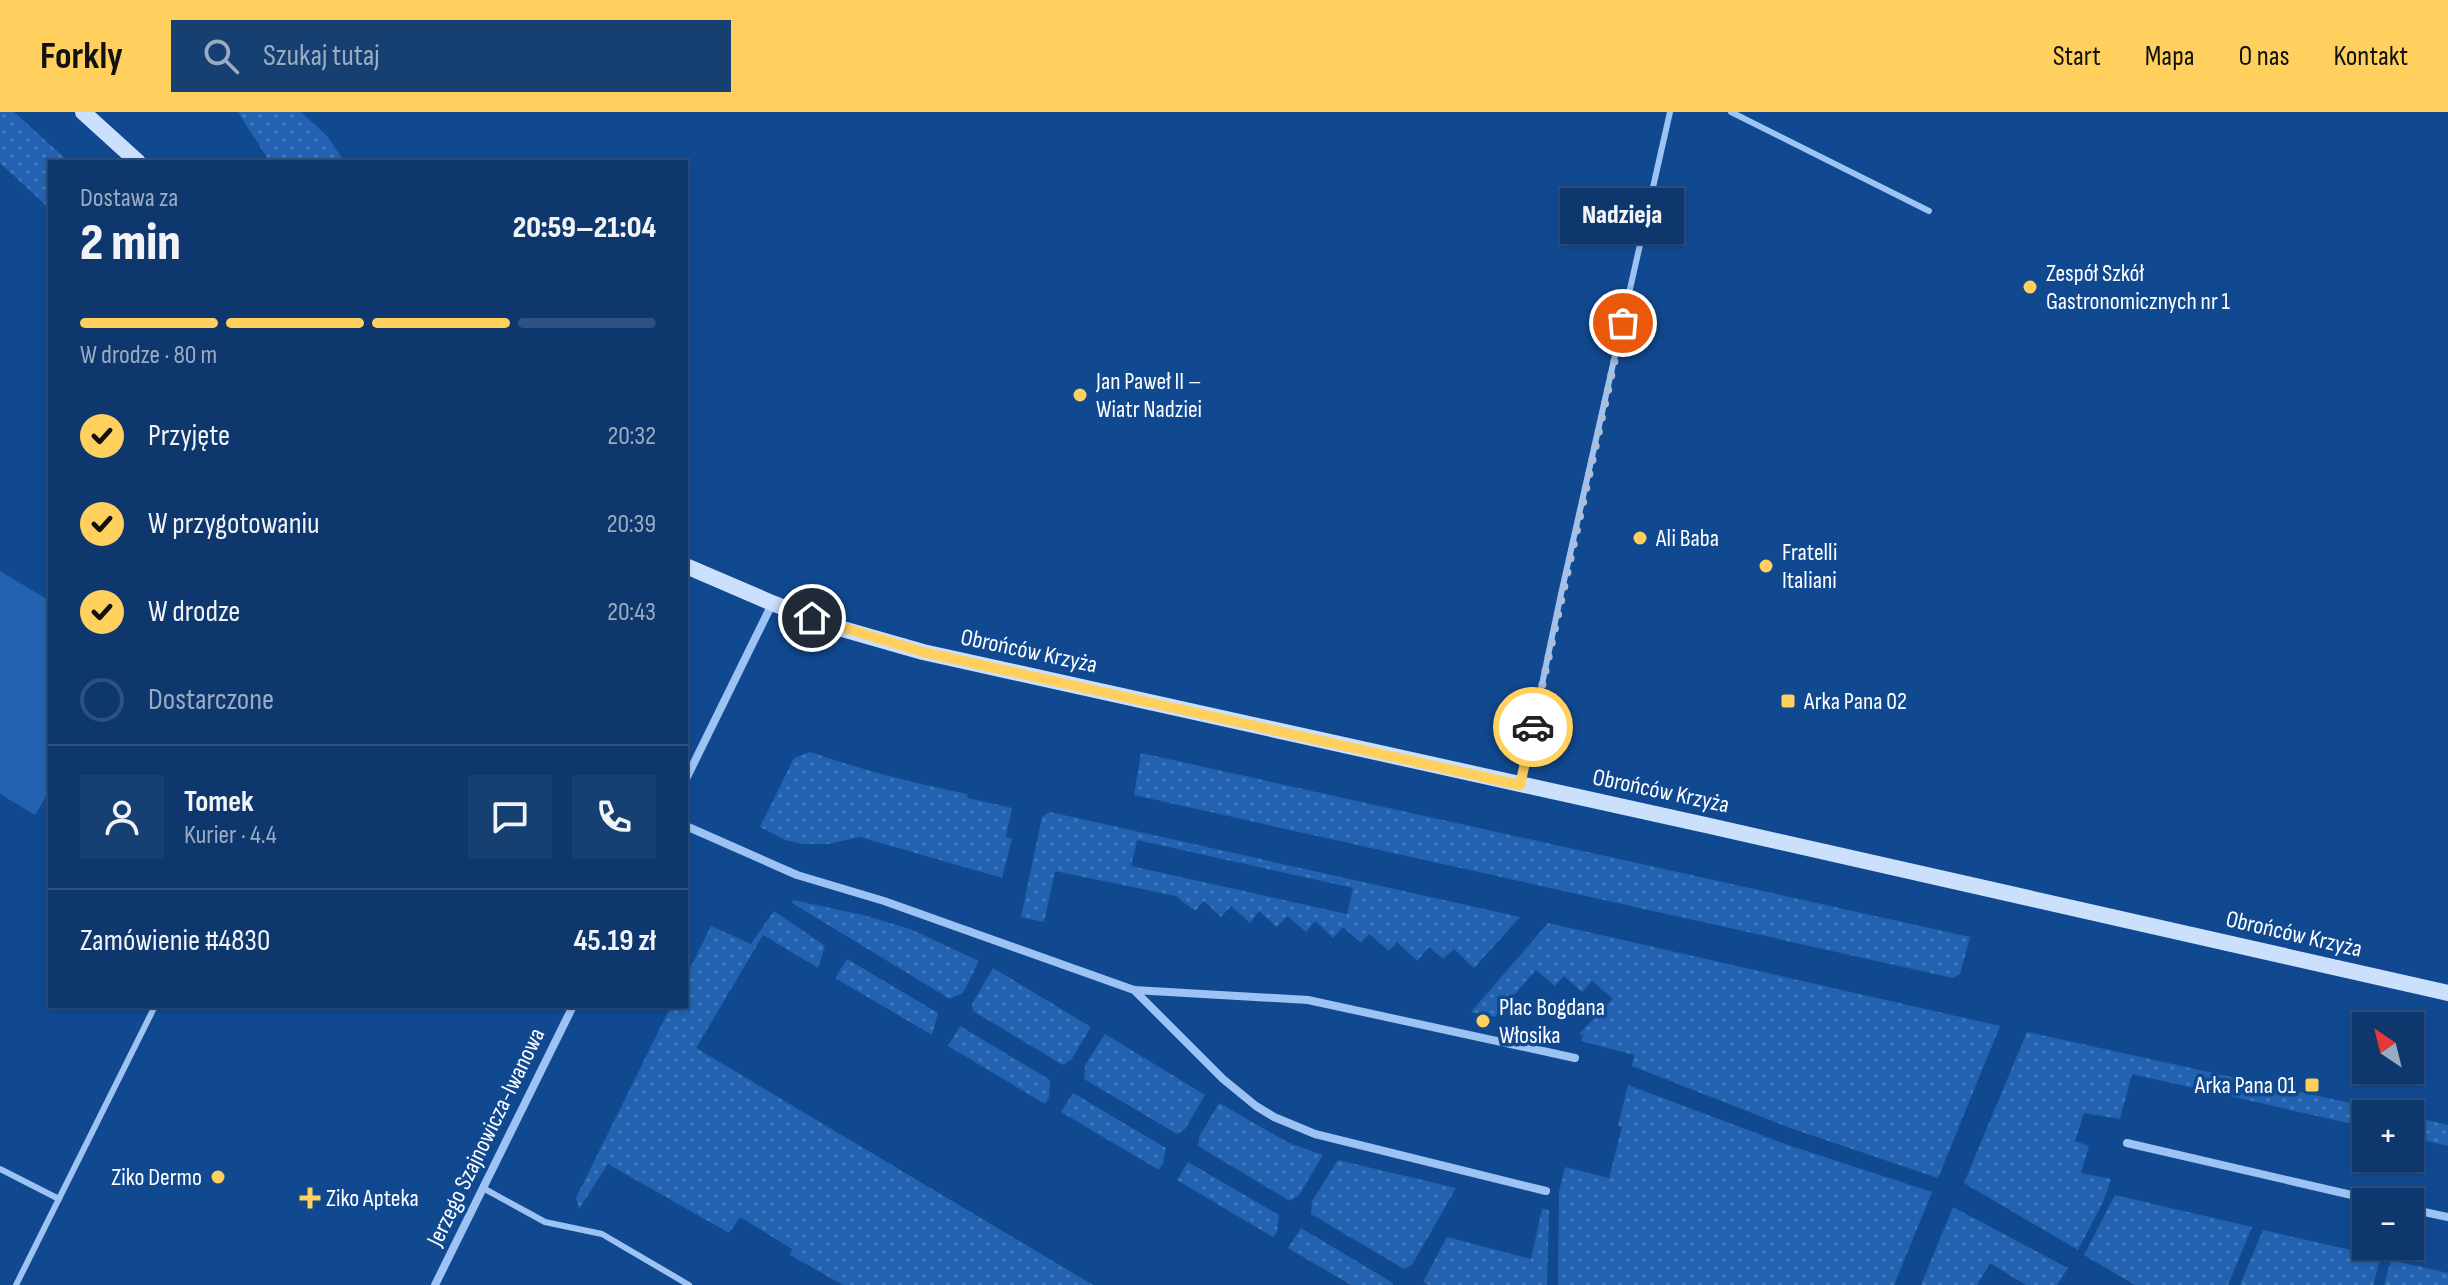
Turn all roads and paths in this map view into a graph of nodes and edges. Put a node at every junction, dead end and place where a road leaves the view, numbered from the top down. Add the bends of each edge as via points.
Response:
1 (83, 112) edge
2 (1670, 112) edge
3 (1731, 112) edge
4 (136, 160) edge
5 (1929, 211) dead end
6 (688, 567) edge
7 (772, 603) junction
8 (688, 775) edge
9 (1520, 785) junction
10 (688, 827) edge
11 (1134, 990) junction
12 (2448, 993) edge
13 (154, 1008) edge
14 (572, 1008) edge
15 (1575, 1058) dead end
16 (2127, 1143) dead end
17 (0, 1169) edge
18 (483, 1188) junction
19 (1546, 1191) dead end
20 (2352, 1195) edge
21 (59, 1199) junction
22 (2424, 1212) edge
23 (2448, 1217) edge
24 (16, 1285) edge
25 (435, 1285) edge
26 (689, 1285) edge

1 - 4 street
2 - 9 lane
3 - 5 lane
6 - 7 street, Obrońców Krzyża
7 - 8 street
7 - 9 street, Obrońców Krzyża via 923,652
9 - 12 street, Obrońców Krzyża
10 - 11 street via 797,875
11 - 15 street via 1308,1000
11 - 19 street via 1223,1079 1274,1117 1315,1134
13 - 21 lane
14 - 18 street, Jerzego Szajnowicza-Iwanowa
16 - 20 street
17 - 21 lane
18 - 25 street, Jerzego Szajnowicza-Iwanowa
18 - 26 lane via 545,1222 602,1234
21 - 24 lane
22 - 23 street

